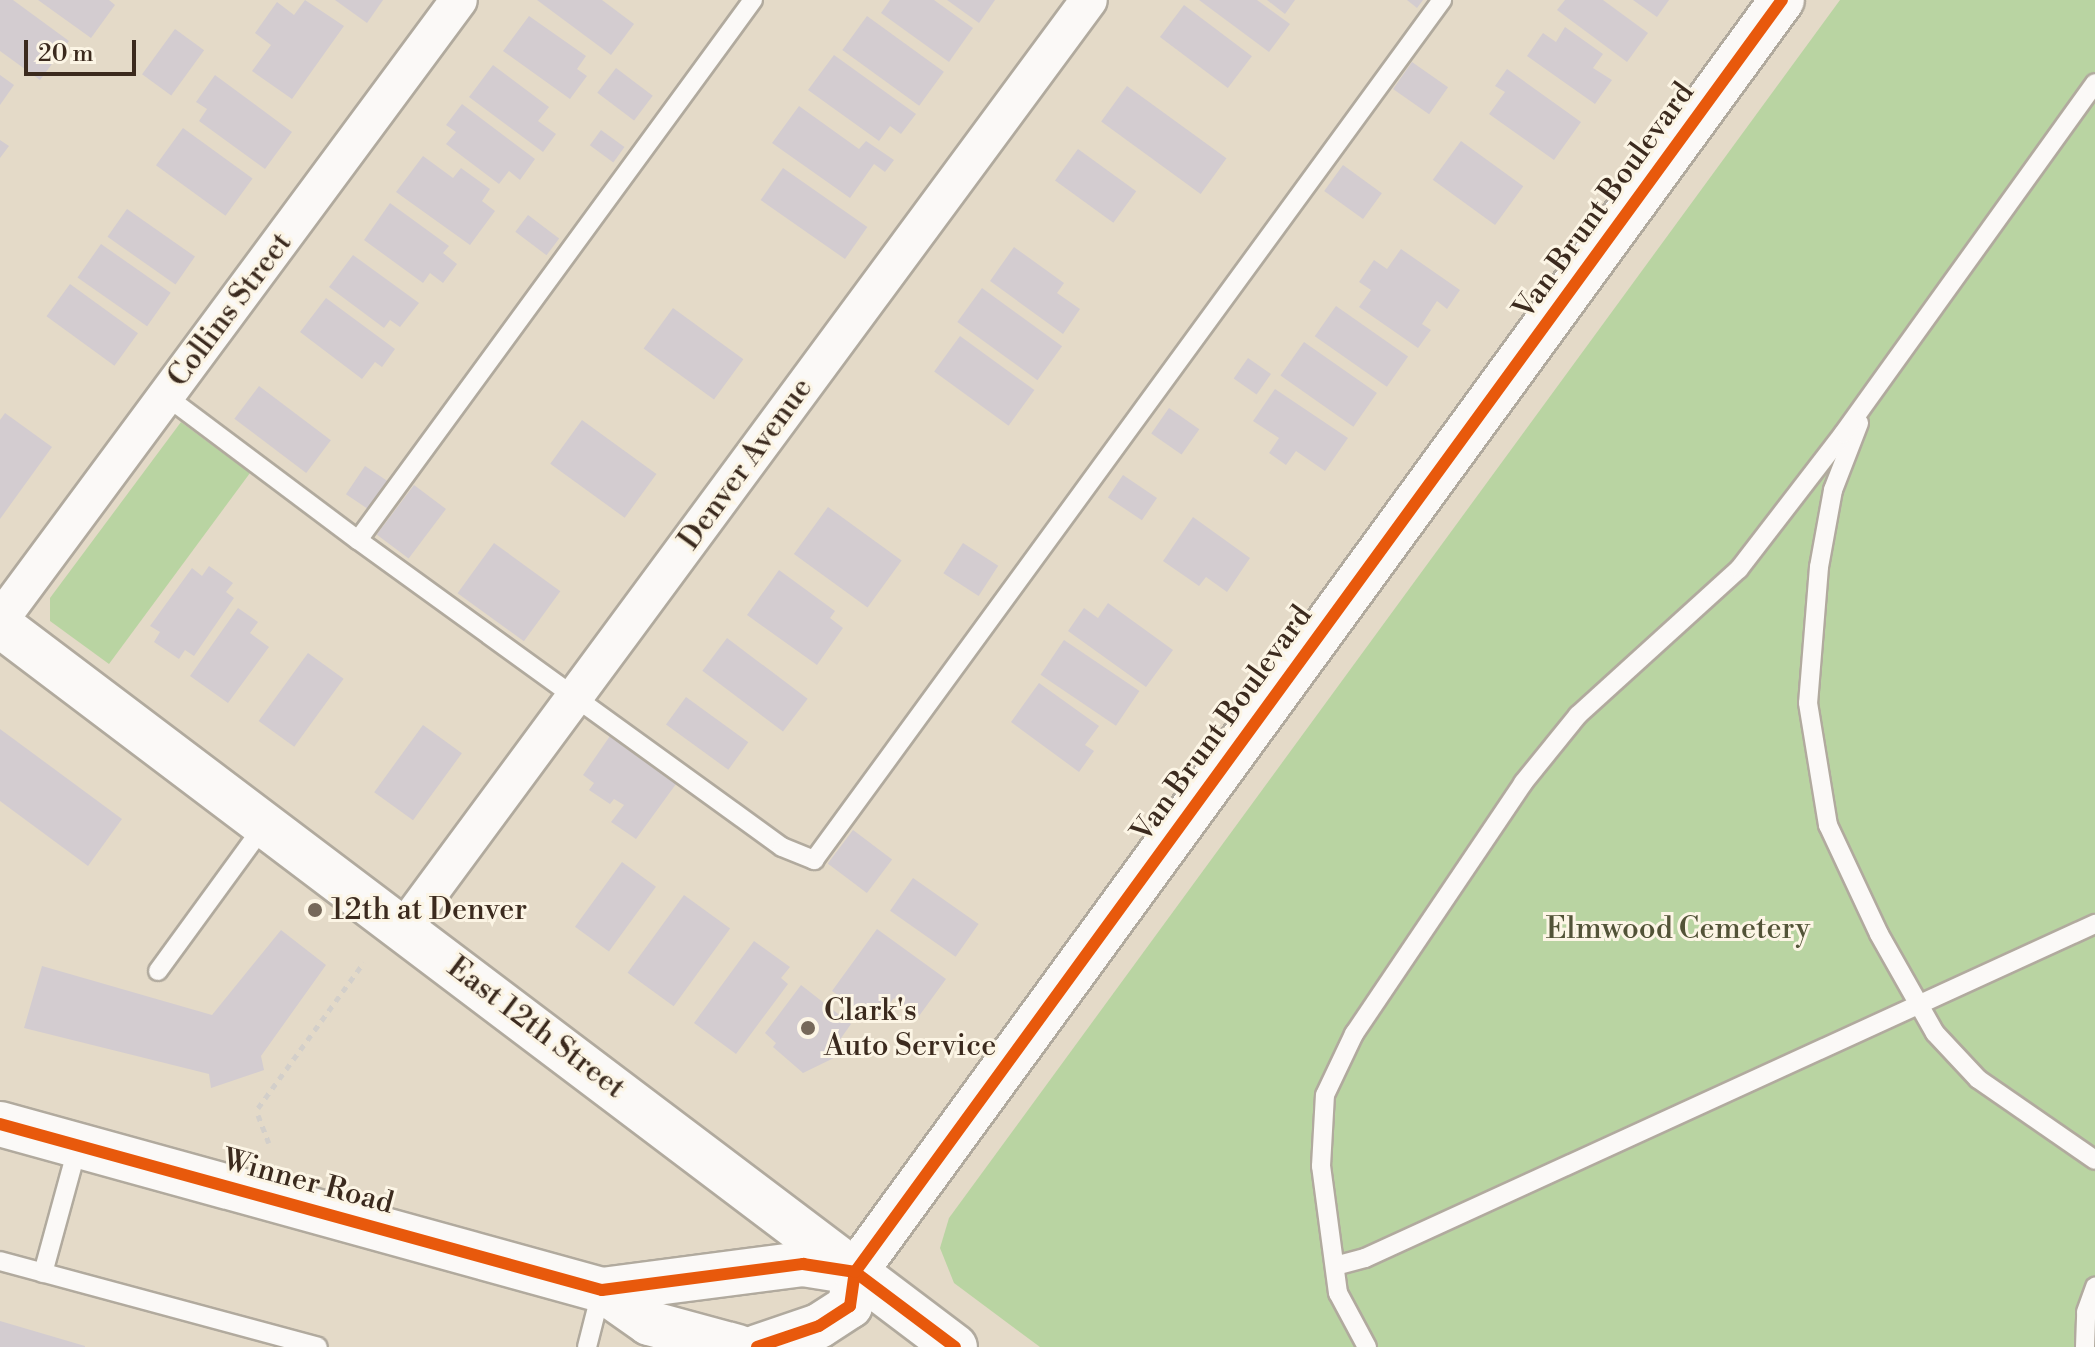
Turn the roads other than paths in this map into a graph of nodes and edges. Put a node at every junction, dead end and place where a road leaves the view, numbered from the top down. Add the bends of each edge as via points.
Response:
1 (459, 0) edge
2 (753, 0) edge
3 (1089, 0) edge
4 (1442, 0) edge
5 (1782, 0) edge
6 (2095, 83) edge
7 (166, 396) junction
8 (1869, 396) junction
9 (358, 540) junction
10 (0, 622) edge
11 (574, 697) junction
12 (265, 824) junction
13 (2095, 924) edge
14 (404, 928) junction
15 (158, 971) dead end
16 (1918, 1005) junction
17 (0, 1124) edge
18 (78, 1145) junction
19 (2095, 1160) edge
20 (0, 1261) edge
21 (1335, 1266) junction
22 (855, 1272) junction
23 (43, 1273) junction
24 (2095, 1287) edge
25 (602, 1290) junction
26 (318, 1347) edge
27 (587, 1347) edge
28 (738, 1347) edge
29 (757, 1347) edge
30 (955, 1347) edge
31 (1367, 1347) edge
32 (2085, 1347) edge

1 - 7 street, Collins Street
2 - 9 lane
3 - 11 street, Denver Avenue
4 - 11 lane via 814,860 782,847
5 - 22 street, Van Brunt Boulevard
6 - 8 lane
7 - 9 lane
7 - 10 street, Collins Street
8 - 16 lane via 1833,490 1819,567 1808,703 1828,825
8 - 21 lane via 1739,569 1560,738 1523,783 1354,1034 1325,1095 1321,1166
9 - 11 lane
10 - 12 street, East 12th Street
11 - 14 street, Denver Avenue
12 - 14 street, East 12th Street
12 - 15 lane
13 - 16 lane
14 - 22 street, East 12th Street
16 - 19 lane via 1935,1033 1978,1079
16 - 21 lane via 1365,1258
17 - 18 street, Winner Road
18 - 23 lane
18 - 25 street, Winner Road
20 - 23 lane
21 - 31 lane via 1338,1293
22 - 25 street via 803,1264
22 - 29 street via 850,1306 819,1326
22 - 30 street, East 12th Street
23 - 26 lane
24 - 32 lane via 2086,1312
25 - 27 lane
25 - 28 street, Winner Road via 649,1323

